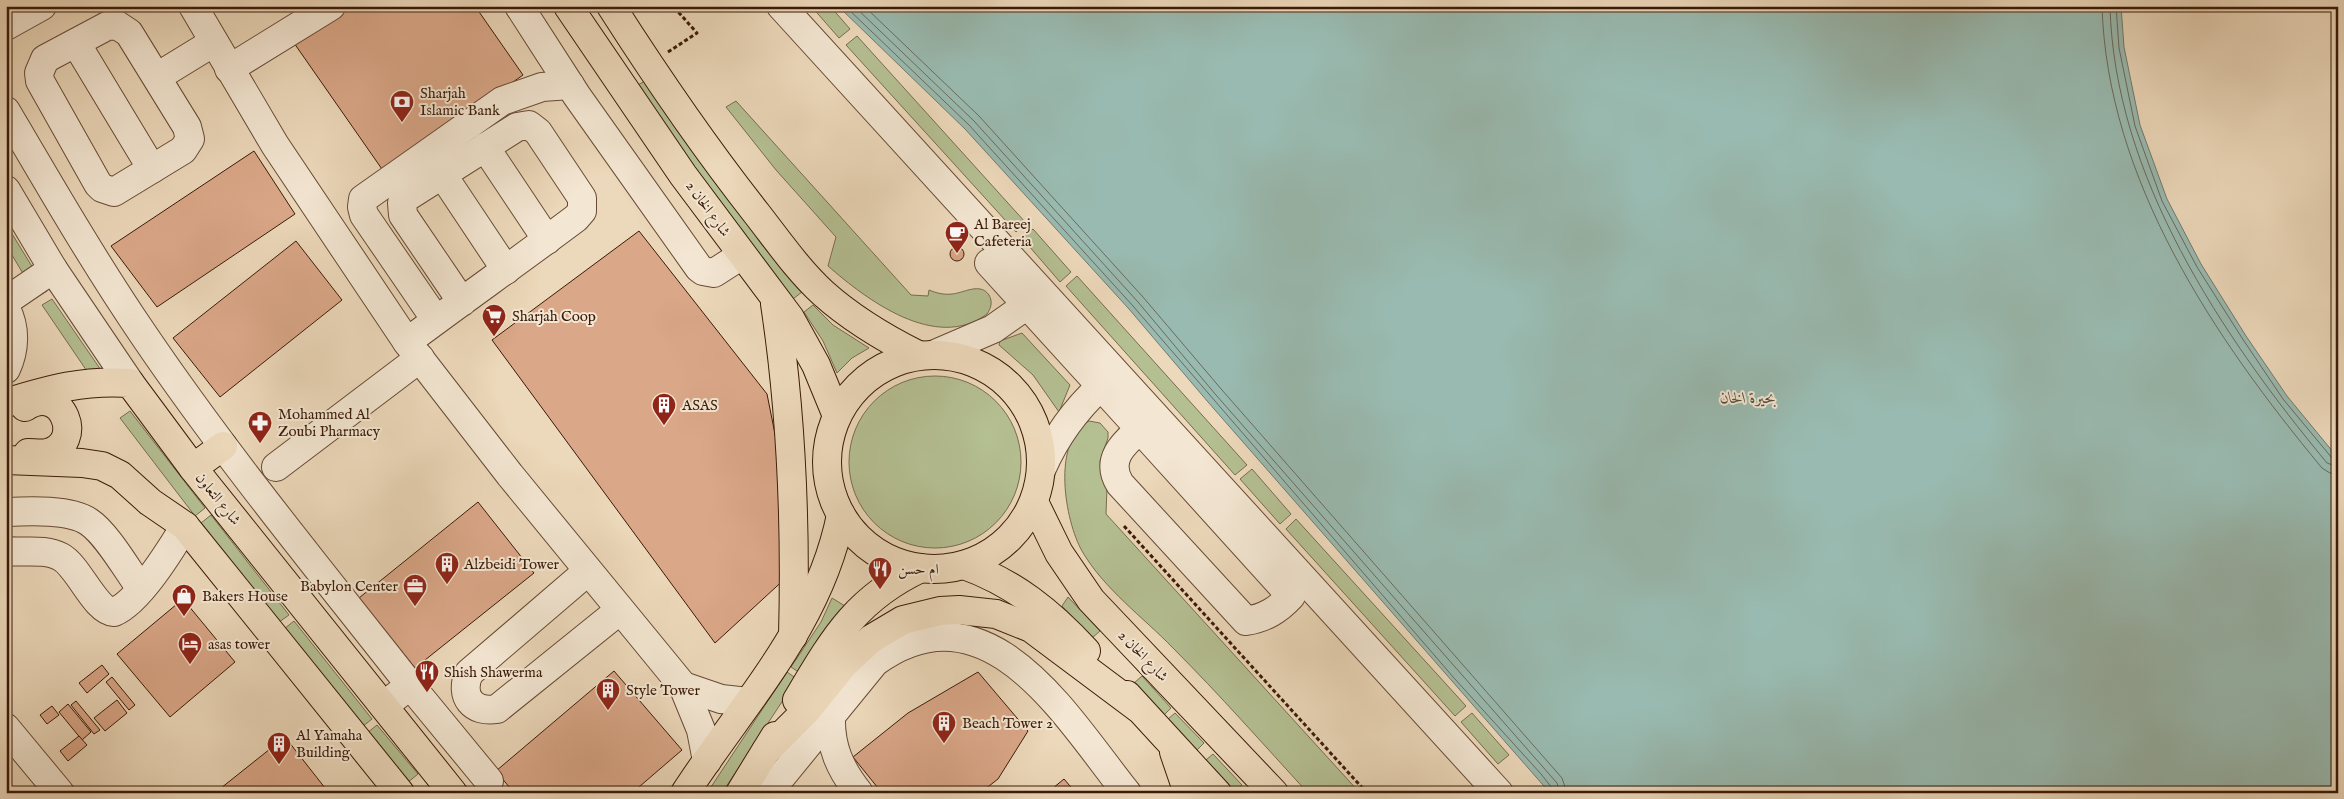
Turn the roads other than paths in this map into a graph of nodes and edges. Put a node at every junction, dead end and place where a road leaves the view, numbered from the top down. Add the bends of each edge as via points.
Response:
1 (42, 6) edge
2 (193, 6) edge
3 (331, 6) edge
4 (520, 6) edge
5 (568, 6) edge
6 (580, 6) edge
7 (611, 6) edge
8 (782, 6) edge
9 (6, 26) edge
10 (632, 39) junction
11 (76, 42) junction
12 (214, 42) junction
13 (229, 69) junction
14 (157, 77) junction
15 (570, 85) junction
16 (6, 111) edge
17 (485, 147) junction
18 (152, 169) junction
19 (442, 174) junction
20 (6, 190) edge
21 (547, 240) junction
22 (742, 255) junction
23 (989, 262) dead end
24 (53, 268) junction
25 (506, 270) junction
26 (9, 294) edge
27 (774, 295) junction
28 (462, 302) junction
29 (1027, 304) junction
30 (436, 320) junction
31 (142, 333) junction
32 (414, 350) junction
33 (111, 355) junction
34 (927, 355) junction
35 (6, 369) edge
36 (130, 383) junction
37 (1101, 386) junction
38 (6, 403) edge
39 (837, 416) junction
40 (6, 419) edge
41 (1140, 429) junction
42 (223, 446) junction
43 (6, 454) edge
44 (6, 460) edge
45 (276, 467) dead end
46 (193, 468) junction
47 (1042, 468) junction
48 (1034, 502) junction
49 (6, 512) edge
50 (841, 515) junction
51 (185, 526) junction
52 (6, 551) edge
53 (964, 565) junction
54 (921, 568) junction
55 (588, 571) junction
56 (141, 589) junction
57 (620, 610) junction
58 (977, 611) junction
59 (793, 636) junction
60 (410, 685) junction
61 (683, 686) junction
62 (1048, 694) junction
63 (748, 702) junction
64 (384, 706) junction
65 (1138, 708) junction
66 (831, 716) junction
67 (6, 728) edge
68 (1170, 741) junction
69 (766, 751) junction
70 (707, 761) junction
71 (792, 763) junction
72 (489, 781) dead end
73 (852, 784) edge
74 (60, 793) edge
75 (400, 793) edge
76 (453, 793) edge
77 (685, 793) edge
78 (740, 793) edge
79 (768, 793) edge
80 (1127, 793) edge
81 (1188, 793) edge
82 (1217, 793) edge
83 (1274, 793) edge
84 (1499, 793) edge

1 - 9 street
2 - 12 street
3 - 13 street
4 - 15 street
5 - 22 main road, شارع الخان 2
6 - 10 main road via 604,41 618,44
7 - 10 main road
8 - 84 street
10 - 34 main road via 736,187 803,272 822,292 860,322 892,342
11 - 14 street via 107,26 122,27
11 - 18 street
11 - 18 street via 46,59 41,65 40,81 98,184 114,192
12 - 13 street
12 - 14 street
13 - 32 street via 315,207
14 - 18 street via 187,127 190,139 183,150
15 - 22 street via 698,268 714,273
15 - 30 street via 535,89 502,101 363,198 364,214
16 - 31 street via 61,206
17 - 19 street
17 - 21 street
17 - 21 street via 517,127 529,126 538,132 582,198 582,212
19 - 25 street
19 - 28 street via 404,199 401,211
20 - 24 street, شارع التعاون
21 - 25 street
22 - 27 main road, شارع الخان 2
23 - 29 street
24 - 26 street
24 - 33 street, شارع التعاون
25 - 28 street
26 - 35 street via 14,343
27 - 39 main road, شارع الخان 2 via 804,341
27 - 59 main road via 793,464
28 - 30 street
29 - 34 street via 987,332
29 - 37 street
30 - 32 street
31 - 33 street
31 - 42 street
32 - 45 street
32 - 55 street
33 - 36 street, شارع التعاون
34 - 39 main road via 901,360 870,376 846,401
34 - 47 main road via 959,357 982,365 1019,394 1035,422
36 - 38 main road via 78,384
36 - 46 main road, شارع التعاون
37 - 41 street
37 - 47 street via 1072,415
39 - 50 main road via 831,432 827,466 829,483
40 - 43 main road via 27,405 43,401 60,408 68,431 55,450 47,453
41 - 41 street via 1116,455 1114,468 1120,484 1246,621 1279,609 1292,596
42 - 46 main road
42 - 60 street
44 - 51 main road via 102,466 120,475 150,502
46 - 64 main road, شارع التعاون
47 - 48 main road
48 - 53 main road via 1006,542 993,552
48 - 83 main road, شارع الخان 2 via 1059,553 1091,600
49 - 56 street via 63,514 84,519 101,532
50 - 54 main road via 858,538 881,555
50 - 59 main road via 828,566 811,606
51 - 56 street
51 - 75 main road
52 - 56 street via 49,553 61,557 111,612 121,608
53 - 54 main road
53 - 65 main road via 1008,584 1047,612
54 - 69 main road via 880,591 846,623
55 - 57 street
55 - 57 street via 469,674 465,683 470,702 488,711 497,709
57 - 61 street
58 - 62 street via 1023,655
58 - 65 main road via 1014,620 1031,628
58 - 69 main road via 922,614 871,638
59 - 63 main road
60 - 64 street
60 - 72 street
61 - 63 street via 721,698
61 - 70 street via 701,730
62 - 66 street via 1020,667 987,646 948,636 928,638 910,642 876,662
62 - 80 street
63 - 70 main road
64 - 76 main road, شارع التعاون
65 - 68 main road
66 - 71 street
66 - 73 street via 832,741
67 - 74 street
68 - 81 main road
68 - 82 main road
69 - 78 main road
70 - 77 main road
71 - 73 street via 826,764
71 - 79 street

